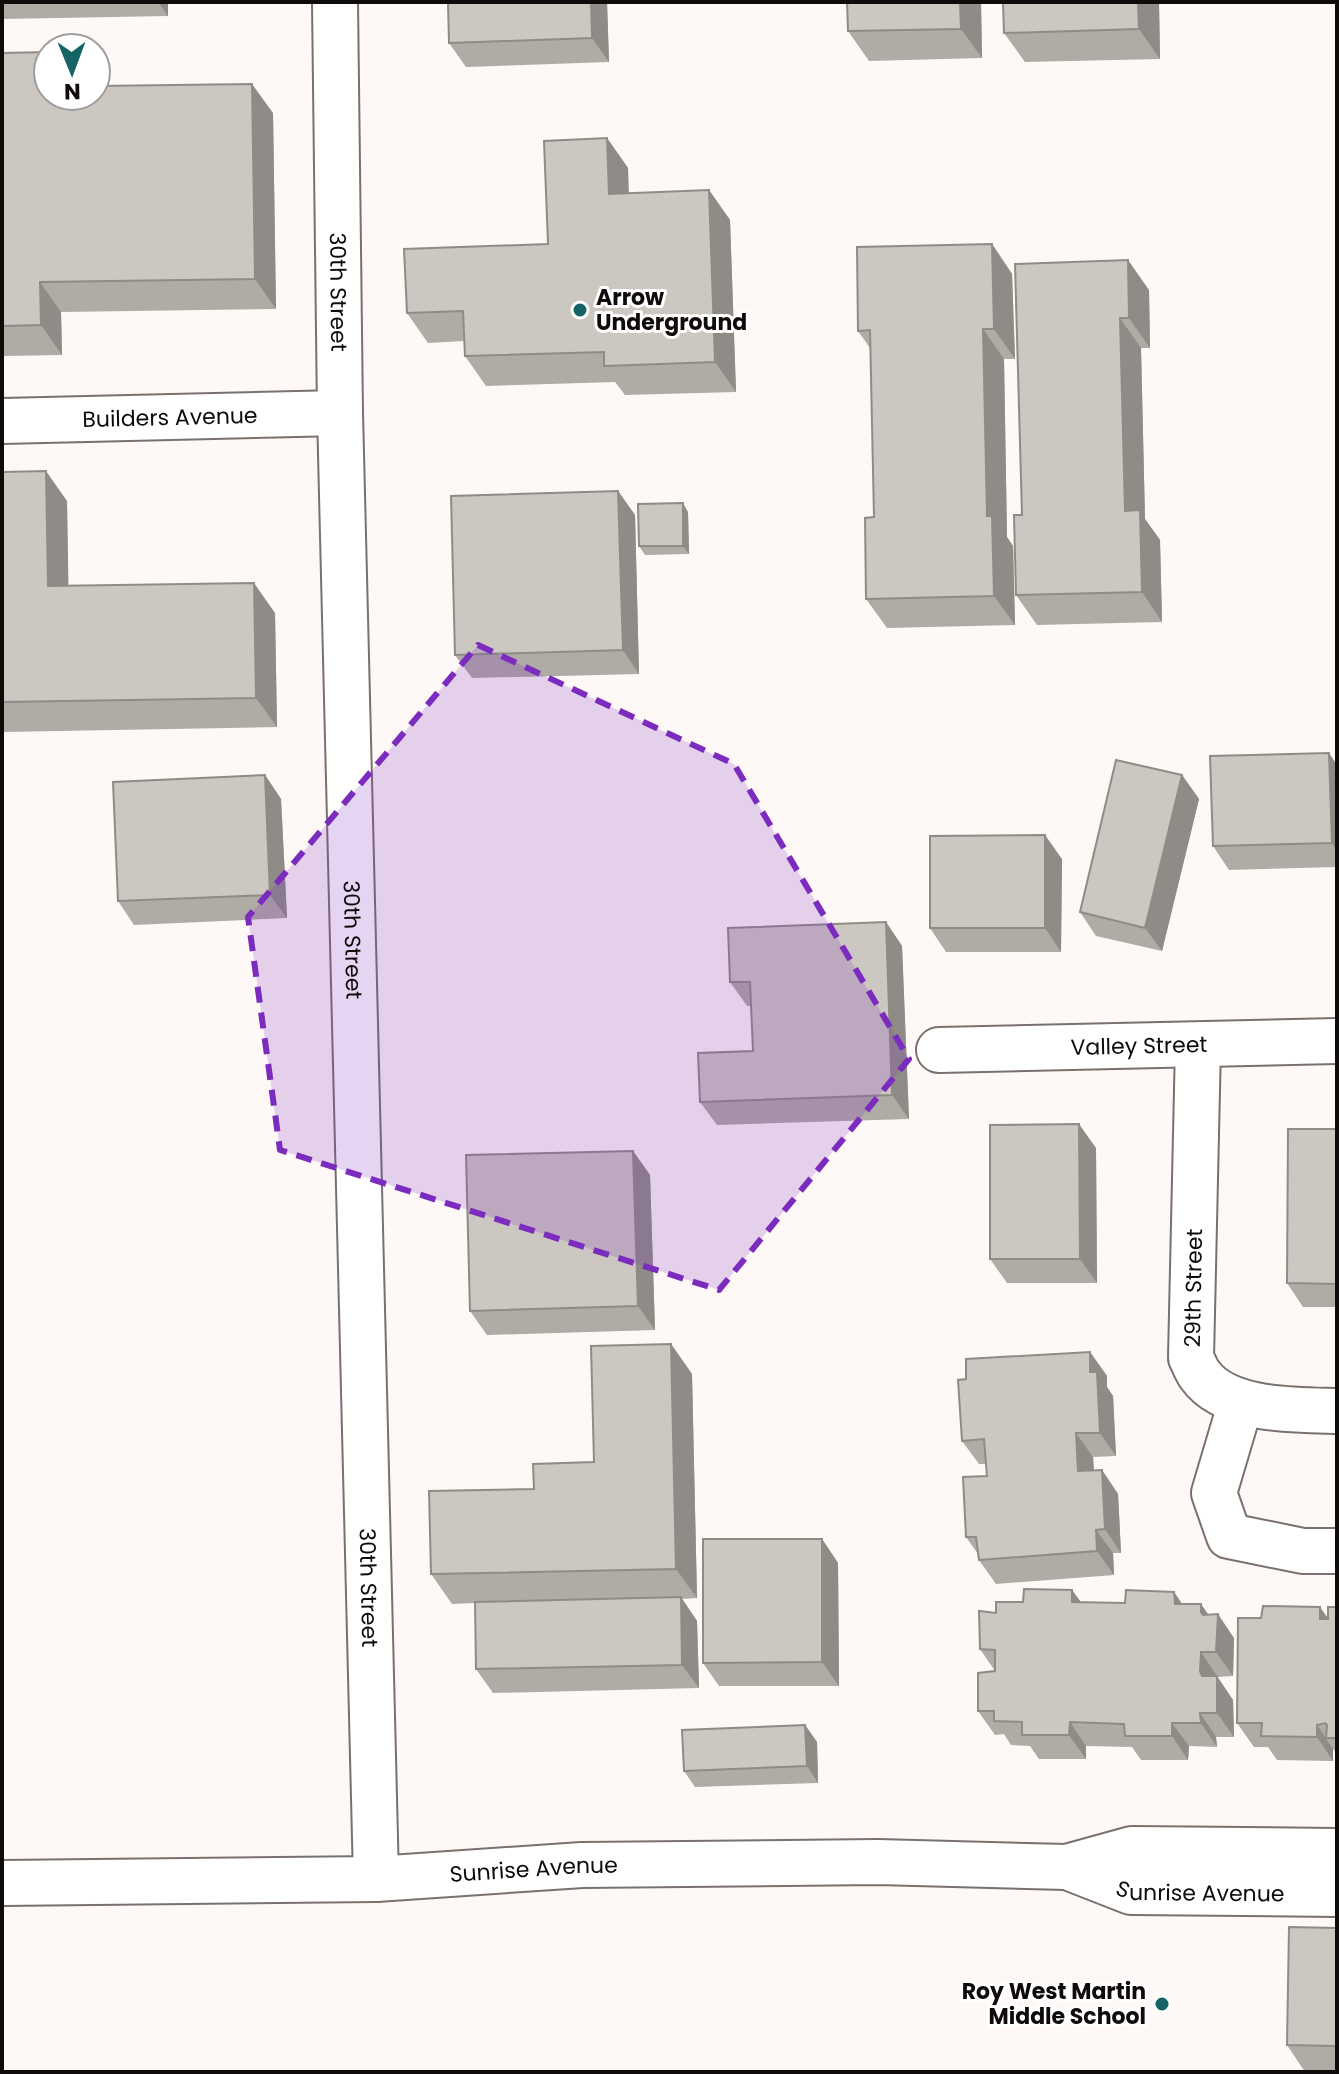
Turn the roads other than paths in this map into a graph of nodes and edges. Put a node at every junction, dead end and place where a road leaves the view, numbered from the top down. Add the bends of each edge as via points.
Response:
1 (335, 2) edge
2 (340, 413) junction
3 (2, 421) edge
4 (1337, 1041) edge
5 (1198, 1045) junction
6 (939, 1050) dead end
7 (1241, 1402) junction
8 (1337, 1411) edge
9 (1337, 1551) edge
10 (1337, 1851) edge
11 (1067, 1867) junction
12 (376, 1879) junction
13 (2, 1883) edge
14 (1337, 1894) edge

1 - 2 street, 30th Street
2 - 3 street, Builders Avenue
2 - 12 street, 30th Street
4 - 5 street, Valley Street
5 - 6 street, Valley Street
5 - 7 street, 29th Street via 1191,1358 1201,1377
7 - 8 street
7 - 9 street via 1214,1493 1229,1536 1303,1551
10 - 11 street, Sunrise Avenue via 1132,1849
11 - 12 street, Sunrise Avenue via 878,1862 582,1865
11 - 14 street, Sunrise Avenue via 1131,1892
12 - 13 street, Sunrise Avenue

